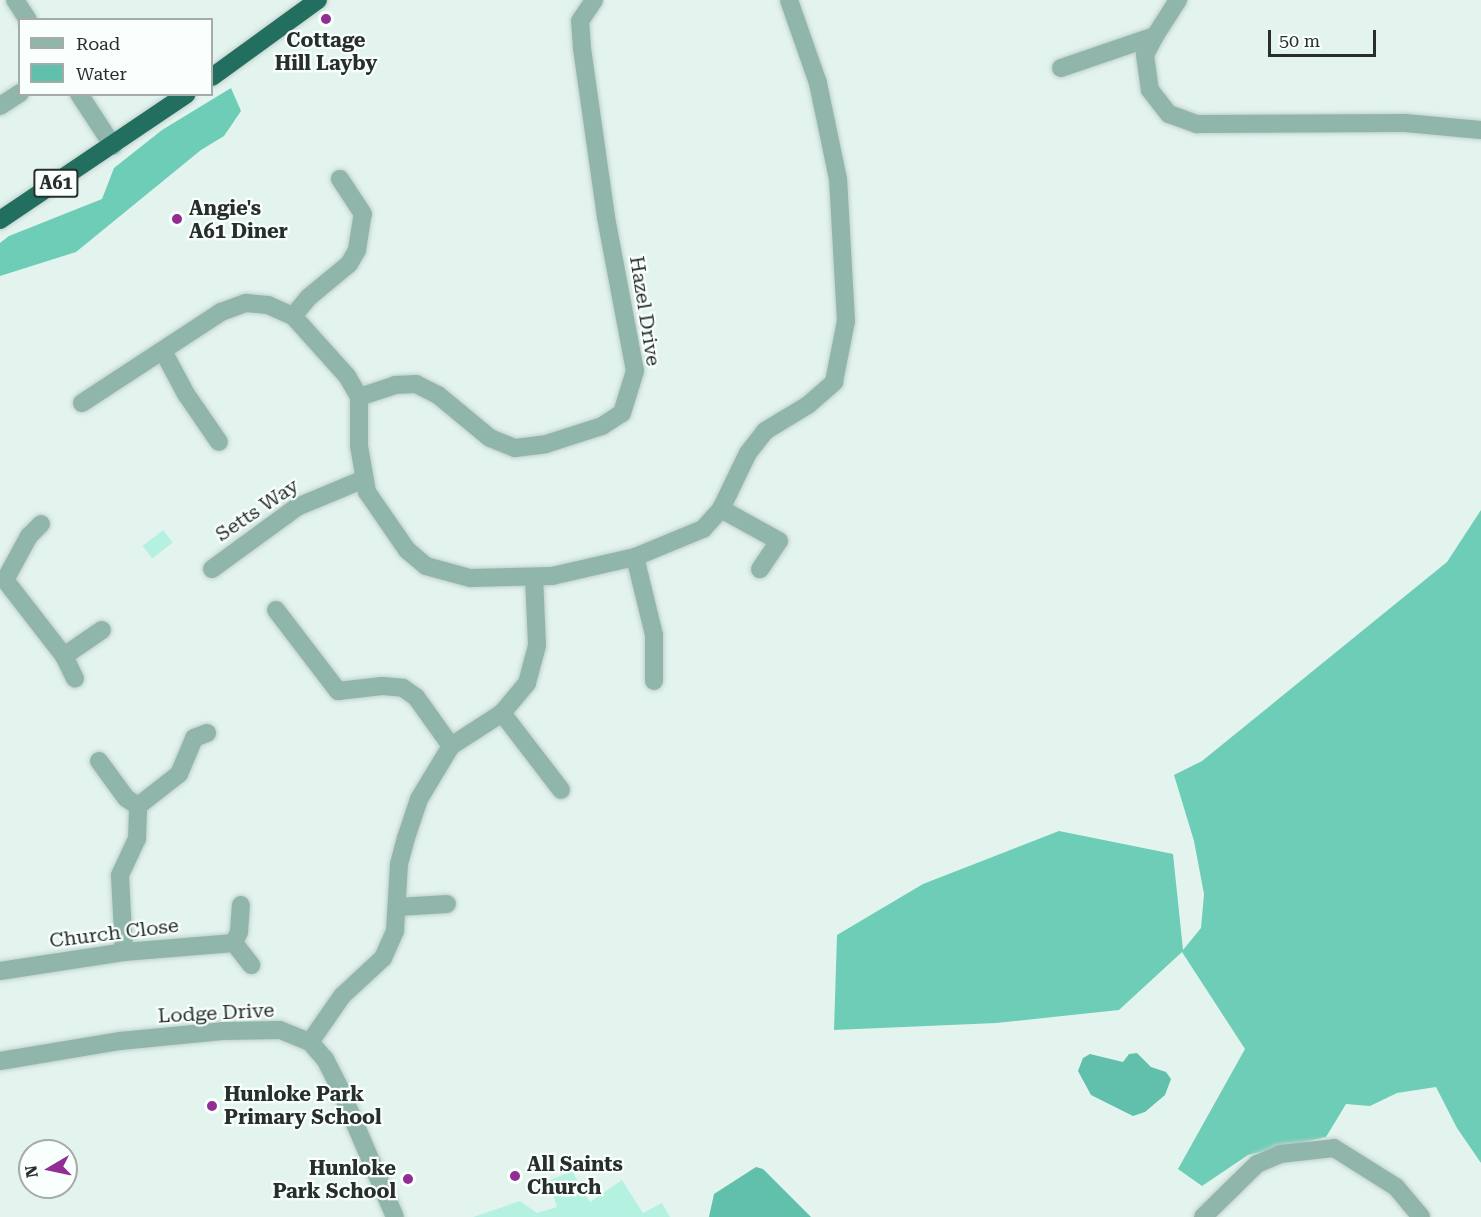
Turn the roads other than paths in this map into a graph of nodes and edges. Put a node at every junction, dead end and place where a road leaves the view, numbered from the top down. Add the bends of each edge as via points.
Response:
1 (15, 0) edge
2 (318, 0) edge
3 (594, 0) edge
4 (789, 0) edge
5 (1178, 0) edge
6 (27, 18) edge
7 (1155, 36) junction
8 (1061, 69) dead end
9 (213, 76) edge
10 (18, 94) edge
11 (80, 96) edge
12 (185, 96) edge
13 (0, 106) edge
14 (1481, 130) edge
15 (113, 146) junction
16 (340, 179) dead end
17 (0, 220) edge
18 (293, 316) junction
19 (163, 351) junction
20 (359, 397) junction
21 (82, 403) dead end
22 (219, 442) dead end
23 (362, 480) junction
24 (721, 509) junction
25 (41, 524) dead end
26 (635, 557) junction
27 (212, 568) dead end
28 (760, 569) dead end
29 (534, 577) junction
30 (3, 579) edge
31 (276, 610) dead end
32 (102, 630) dead end
33 (64, 656) junction
34 (75, 679) dead end
35 (654, 681) dead end
36 (502, 713) junction
37 (207, 733) dead end
38 (451, 746) junction
39 (99, 761) dead end
40 (561, 790) dead end
41 (138, 806) junction
42 (447, 904) dead end
43 (241, 905) dead end
44 (399, 907) junction
45 (234, 943) junction
46 (124, 951) junction
47 (251, 965) dead end
48 (0, 971) edge
49 (310, 1042) junction
50 (0, 1061) edge
51 (1415, 1215) edge
52 (395, 1217) edge
53 (1203, 1217) edge

1 - 6 street
2 - 9 highway
3 - 20 street, Hazel Drive via 580,21 582,48 606,217 635,371 622,413 602,426 546,444 515,448 490,438 438,395 416,384 395,385
4 - 24 street via 818,83 838,179 846,321 834,382 808,405 765,431 748,453
5 - 7 street
7 - 8 street
7 - 14 street via 1145,55 1150,90 1169,114 1197,124 1405,123
10 - 13 street
11 - 15 street
12 - 15 highway, A61
15 - 17 highway, A61
16 - 18 street via 363,214 357,250 349,264 309,297
18 - 19 street via 268,305 246,303 221,312
18 - 20 street via 347,376
19 - 21 street
19 - 22 street
20 - 23 street
23 - 27 street, Setts Way via 297,507
23 - 29 street via 391,529 426,566 470,578
24 - 26 street via 704,529
24 - 28 street via 778,541
25 - 30 street via 29,536
26 - 29 street
26 - 35 street via 654,635
29 - 36 street via 537,645 527,683
30 - 33 street
31 - 38 street via 338,691 403,688 416,697
32 - 33 street
33 - 34 street
36 - 38 street
36 - 40 street
37 - 41 street via 194,738 179,774
38 - 44 street via 419,799 406,838 399,864
39 - 41 street via 126,798
41 - 46 street via 137,839 120,875
42 - 44 street
43 - 45 street
44 - 49 street via 395,931 383,958 342,996
45 - 46 street, Church Close
45 - 47 street
46 - 48 street, Church Close
49 - 50 street, Lodge Drive via 280,1030 223,1031 120,1041
49 - 52 street via 325,1059 341,1091
51 - 53 street via 1396,1187 1334,1148 1280,1154 1257,1164

